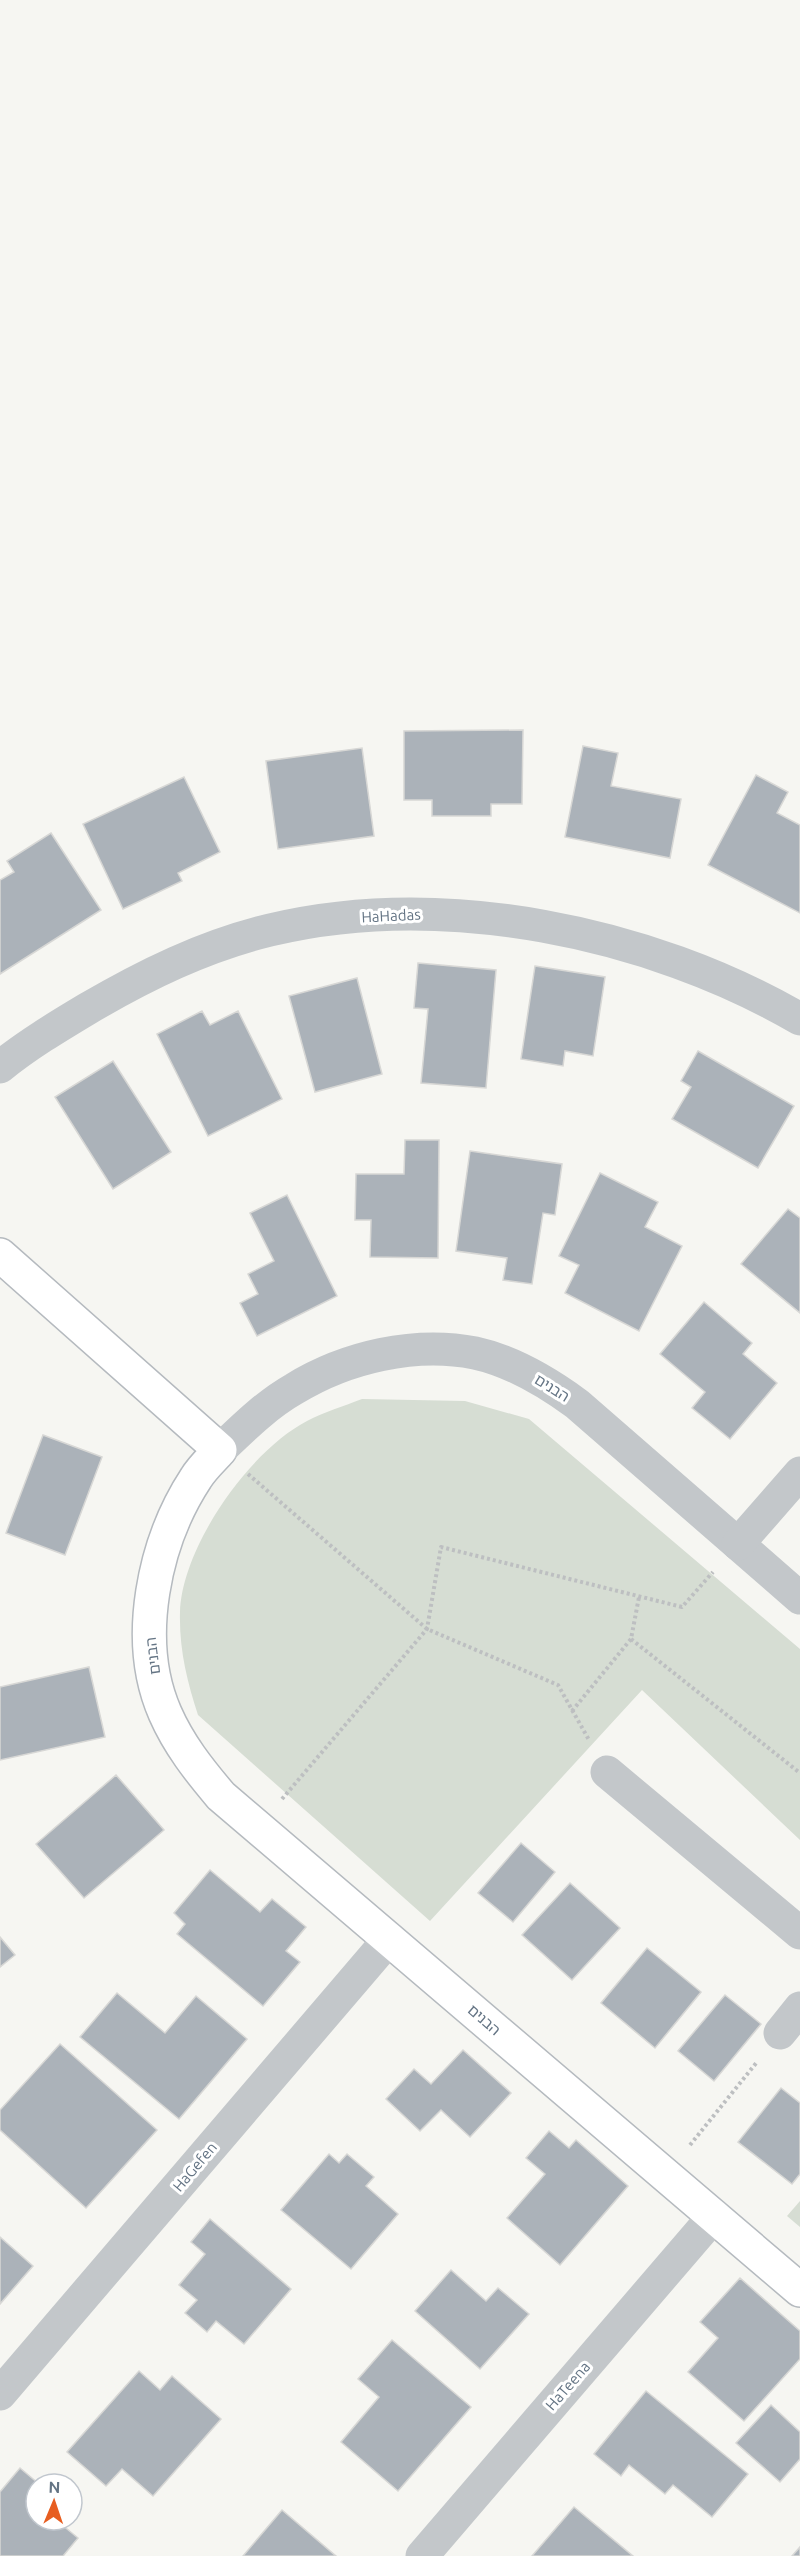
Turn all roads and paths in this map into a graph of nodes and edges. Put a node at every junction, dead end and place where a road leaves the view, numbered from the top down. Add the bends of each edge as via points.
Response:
1 (800, 1019) edge
2 (0, 1067) edge
3 (0, 1255) edge
4 (220, 1450) junction
5 (800, 1473) edge
6 (738, 1544) junction
7 (639, 1597) junction
8 (800, 1598) edge
9 (427, 1629) junction
10 (631, 1639) junction
11 (572, 1710) junction
12 (607, 1772) joint
13 (800, 1773) edge
14 (259, 1827) junction
15 (800, 1933) edge
16 (389, 1939) junction
17 (800, 2008) edge
18 (780, 2033) joint
19 (665, 2175) junction
20 (714, 2216) junction
21 (800, 2290) edge
22 (0, 2394) edge
23 (422, 2556) edge

1 - 2 street, HaHadas via 700,971 630,947 491,917 408,914 270,930 200,951 137,980
3 - 4 main road
4 - 6 street, הבנים via 253,1417 294,1388 335,1369 375,1356 423,1349 475,1353 552,1385
4 - 9 path
4 - 14 main road, הבנים via 196,1477 165,1541 150,1605 150,1646 164,1712 180,1743 221,1796
5 - 6 street
6 - 7 path via 682,1607
6 - 8 street, הבנים
7 - 9 path via 441,1548
7 - 10 path
9 - 11 path via 558,1685
9 - 14 path
10 - 11 path
10 - 13 path
11 - 12 path
12 - 15 street
14 - 16 main road, הבנים
16 - 19 main road, הבנים
16 - 22 street, HaGefen
17 - 18 street
18 - 19 path
19 - 20 main road, הבנים
20 - 21 main road, הבנים
20 - 23 street, HaTeena

